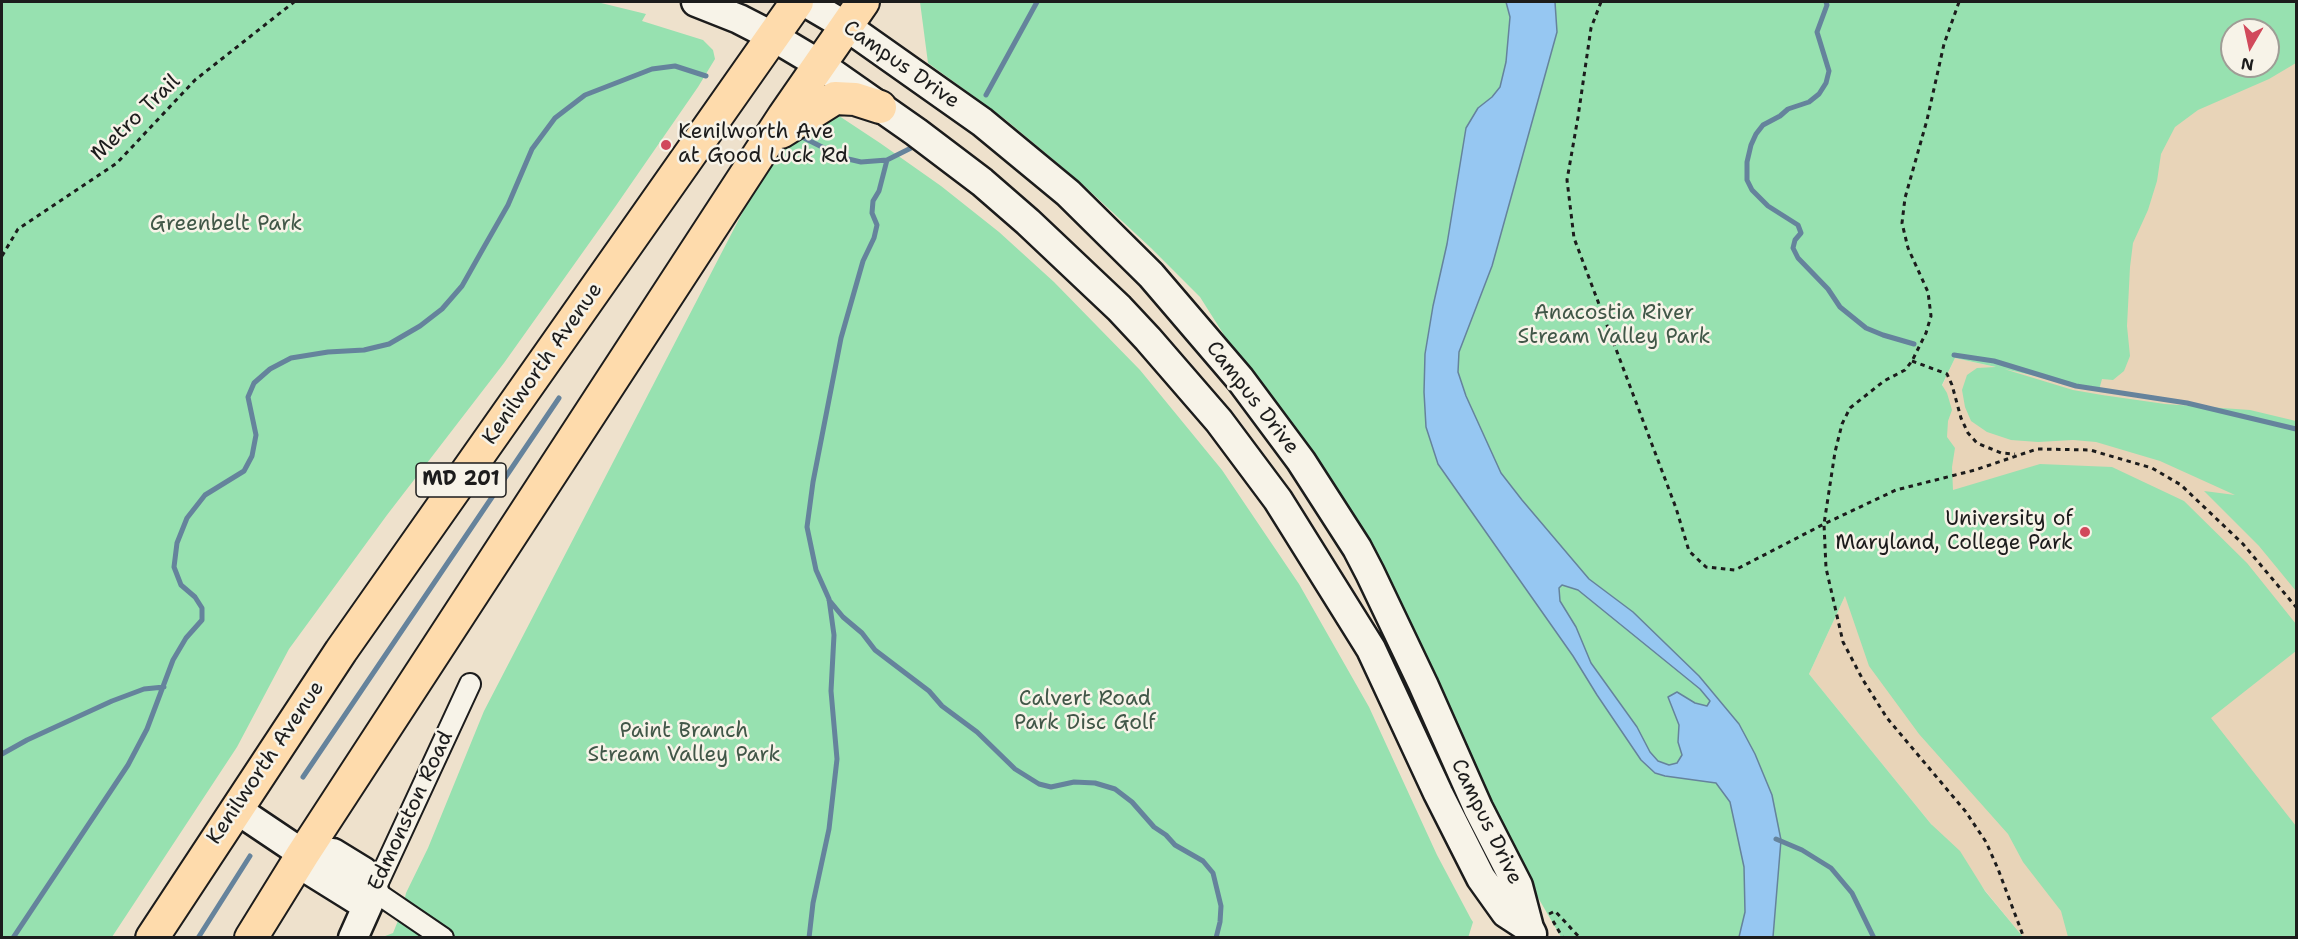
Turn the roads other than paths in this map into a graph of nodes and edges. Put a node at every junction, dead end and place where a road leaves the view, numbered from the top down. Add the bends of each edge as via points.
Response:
1 (696, 2) edge
2 (797, 2) edge
3 (805, 2) edge
4 (854, 14) edge
5 (772, 36) junction
6 (819, 64) junction
7 (880, 107) junction
8 (770, 138) junction
9 (470, 684) dead end
10 (236, 809) junction
11 (303, 854) junction
12 (374, 891) junction
13 (1532, 929) edge
14 (152, 938) edge
15 (251, 938) edge
16 (353, 938) edge
17 (443, 938) edge

1 - 5 main road, Campus Drive
2 - 5 main road, Kenilworth Avenue / MD 201
3 - 4 main road, Campus Drive
4 - 6 main road, MD 201
4 - 13 main road, Campus Drive via 1068,193 1151,275 1240,379 1301,461 1370,573 1518,886
5 - 6 main road, Campus Drive
5 - 10 main road, Kenilworth Avenue / MD 201 via 341,651
6 - 7 main road, Campus Drive
6 - 8 main road, MD 201
7 - 8 main road via 835,98
7 - 13 main road, Campus Drive via 982,182 1028,222 1119,308 1219,421 1278,500 1371,649 1481,878 1506,913
8 - 11 main road, MD 201
9 - 12 street, Edmonston Road
10 - 11 main road
10 - 14 main road, Kenilworth Avenue / MD 201
11 - 12 main road via 333,853 364,873
11 - 15 main road, MD 201
12 - 16 main road, Edmonston Road
12 - 17 street

